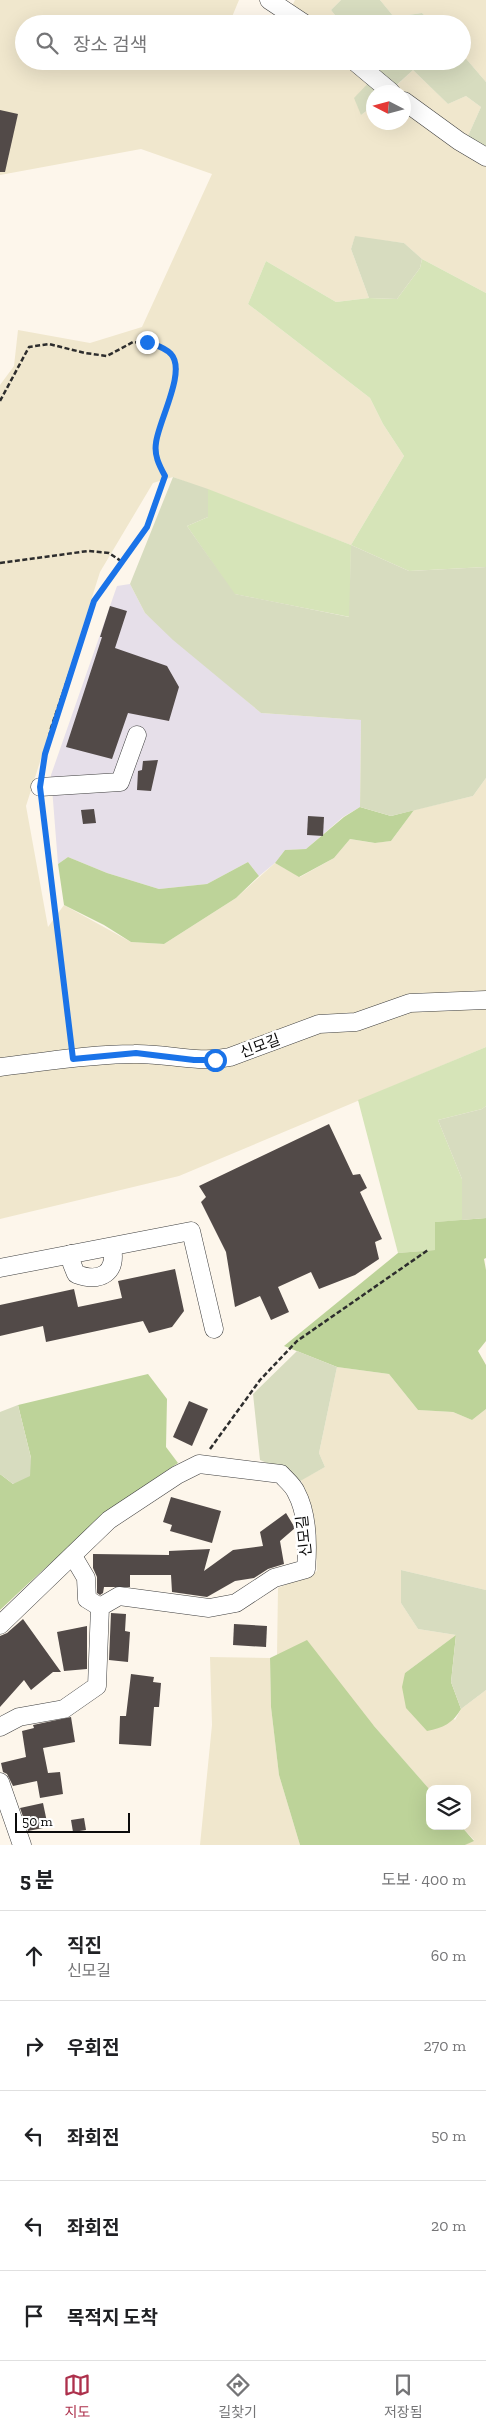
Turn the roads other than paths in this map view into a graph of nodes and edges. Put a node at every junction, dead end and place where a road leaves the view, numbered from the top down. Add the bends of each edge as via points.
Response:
1 (269, 0) edge
2 (292, 15) edge
3 (365, 70) edge
4 (383, 85) edge
5 (411, 106) edge
6 (486, 157) edge
7 (137, 735) dead end
8 (40, 787) road end
9 (486, 1000) edge
10 (0, 1067) edge
11 (112, 1246) junction
12 (71, 1254) junction
13 (0, 1268) edge
14 (214, 1329) dead end
15 (73, 1556) junction
16 (100, 1607) junction
17 (0, 1624) edge
18 (0, 1727) edge
19 (0, 1782) edge
20 (22, 1845) edge

1 - 2 street
3 - 4 street
5 - 6 street
7 - 8 street via 120,782
9 - 10 street, 신모길 via 410,1003 356,1022 320,1024 215,1060 136,1053
11 - 12 street
11 - 12 street via 112,1268 100,1276 76,1274
11 - 14 street via 191,1231
12 - 13 street
15 - 16 street via 86,1578 87,1599
15 - 16 street, 신모길 via 108,1520 199,1464 281,1474 296,1492 304,1519 308,1551 306,1569 274,1578 236,1603 209,1608 119,1596
15 - 17 street
16 - 18 street via 96,1686 64,1709 19,1717
19 - 20 street

